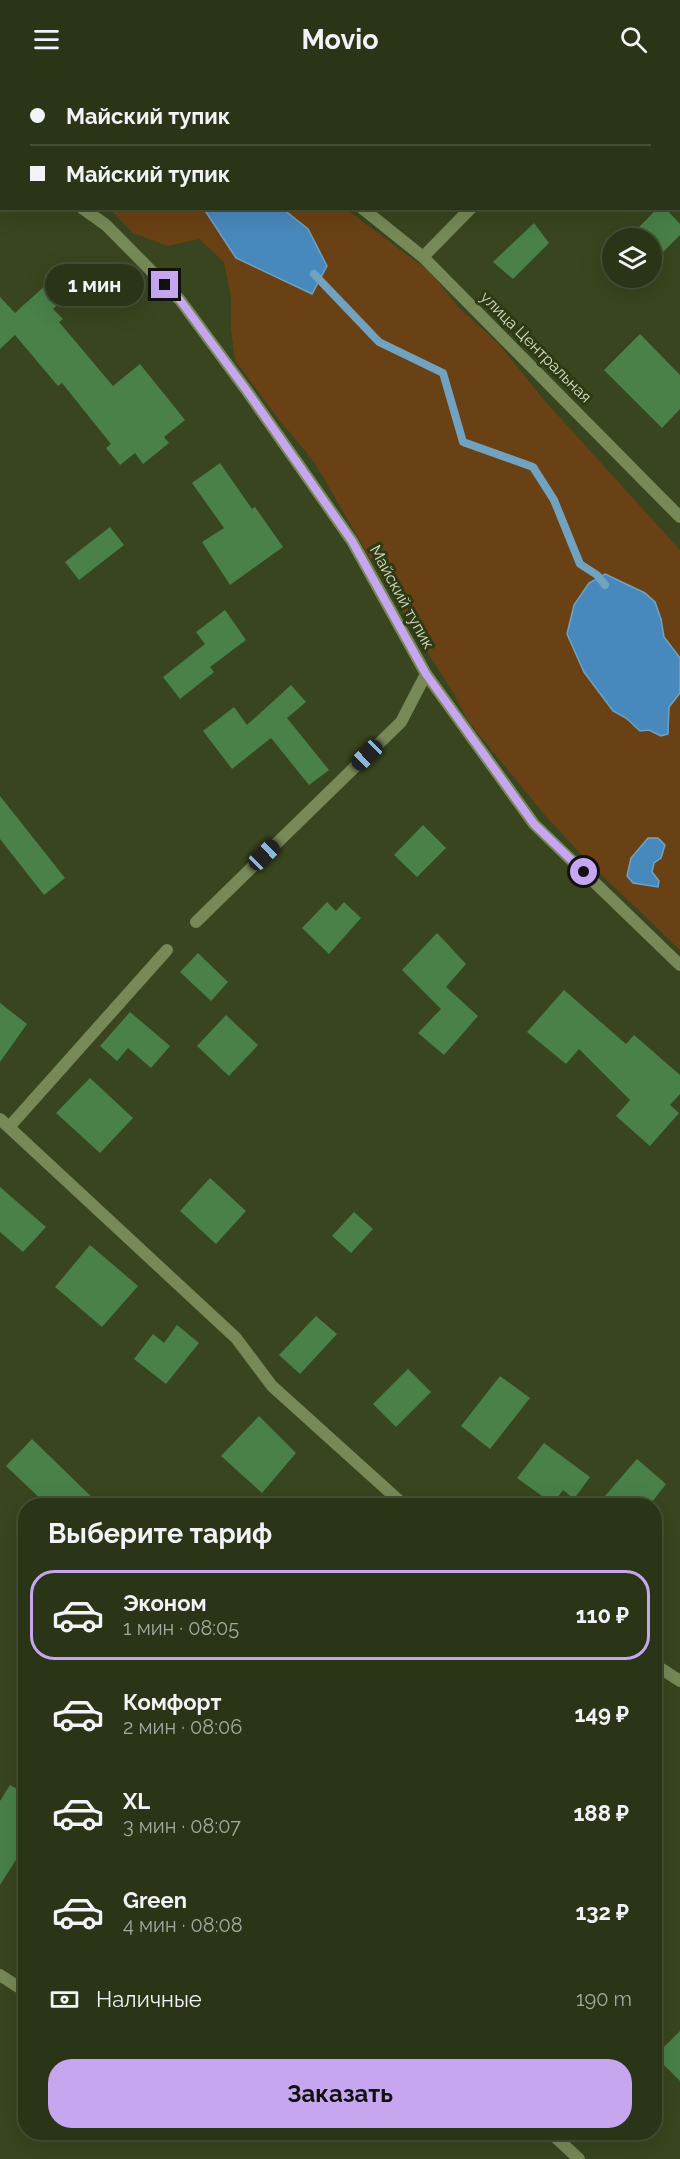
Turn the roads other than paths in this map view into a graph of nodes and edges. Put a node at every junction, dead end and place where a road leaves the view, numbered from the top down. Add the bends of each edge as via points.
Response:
1 (85, 210) edge
2 (364, 210) edge
3 (469, 210) edge
4 (423, 257) junction
5 (680, 517) edge
6 (426, 674) junction
7 (196, 922) dead end
8 (167, 950) dead end
9 (680, 965) edge
10 (5, 1122) edge
11 (396, 1498) edge
12 (662, 1669) edge
13 (680, 1681) edge
14 (0, 1975) edge
15 (18, 1987) edge
16 (559, 2140) edge
17 (579, 2159) edge

1 - 6 street, Майский тупик via 105,225 180,300 352,541
2 - 4 street, улица Центральная
3 - 4 street
4 - 5 street, улица Центральная
6 - 7 street via 401,722
6 - 9 street, Майский тупик via 534,824
8 - 10 street
10 - 11 street via 236,1338 272,1386
12 - 13 street
14 - 15 street
16 - 17 street

